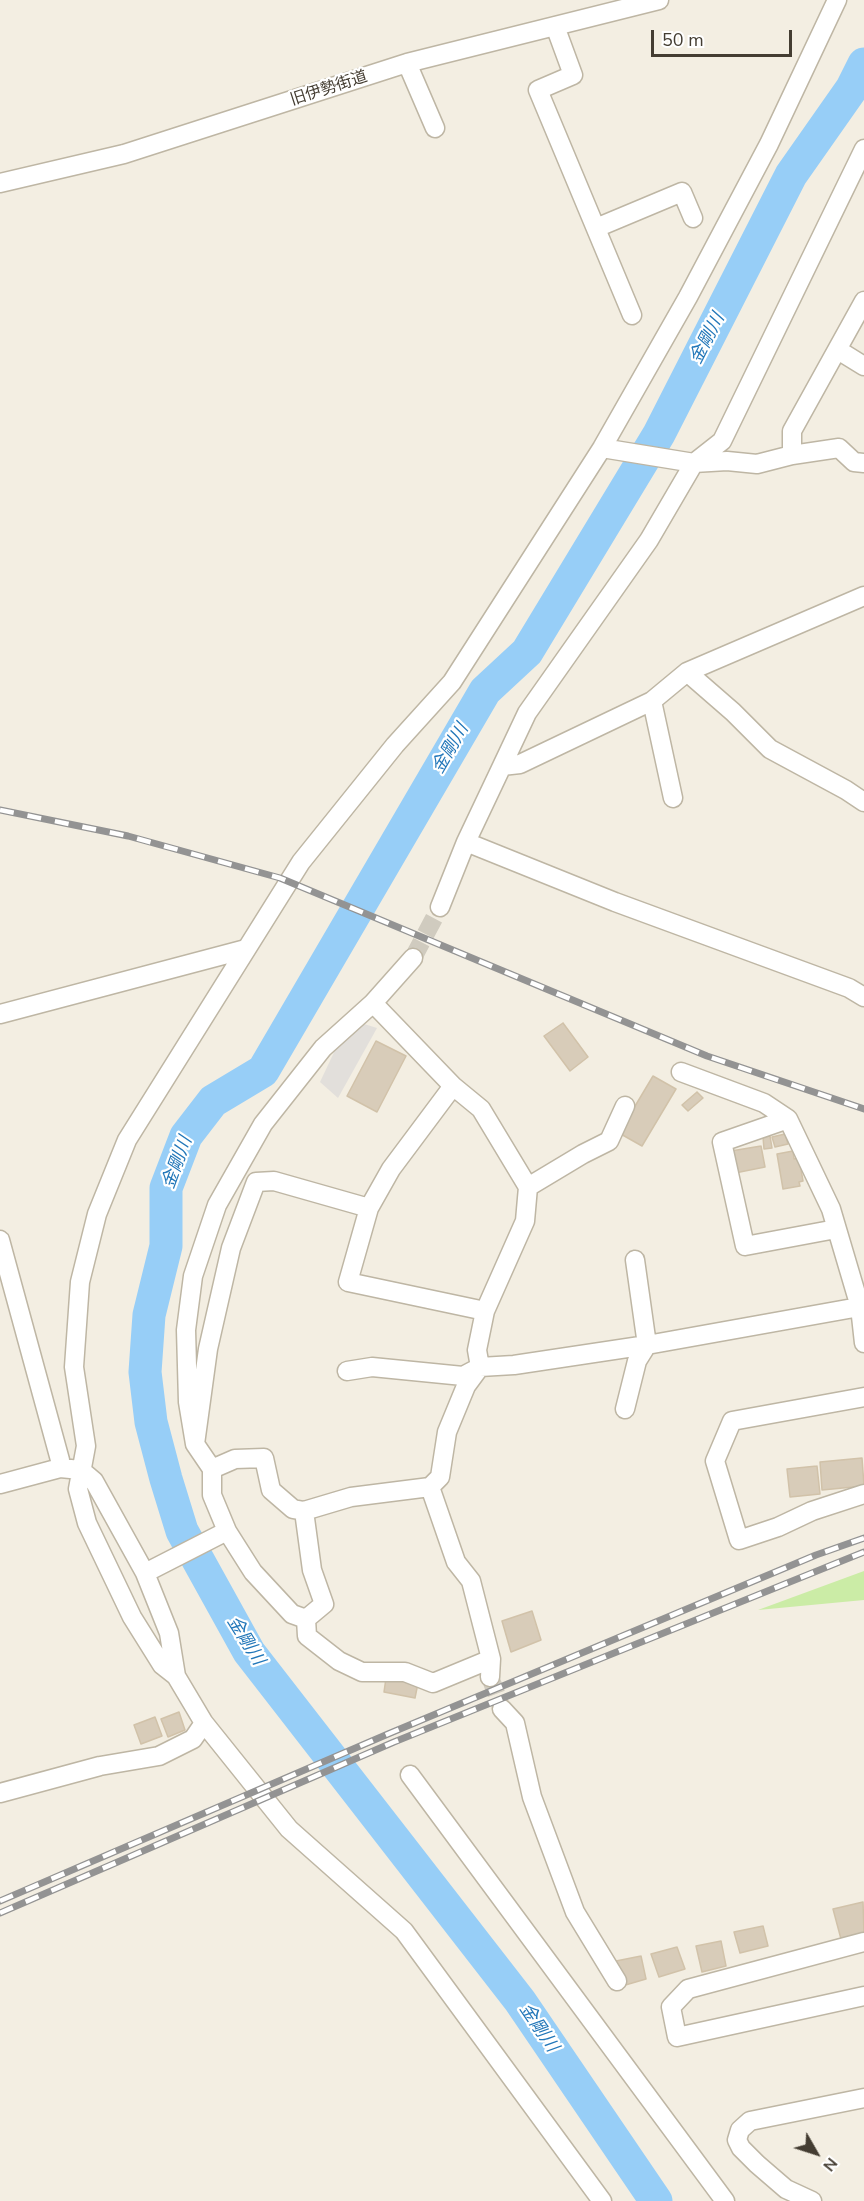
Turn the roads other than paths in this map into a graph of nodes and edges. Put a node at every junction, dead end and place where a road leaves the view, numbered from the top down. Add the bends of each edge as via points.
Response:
1 (659, 0) edge
2 (837, 0) edge
3 (555, 26) junction
4 (407, 63) junction
5 (435, 128) dead end
6 (864, 149) edge
7 (0, 183) edge
8 (693, 218) dead end
9 (596, 228) junction
10 (864, 301) edge
11 (632, 315) dead end
12 (838, 350) junction
13 (864, 366) edge
14 (602, 447) junction
15 (792, 455) junction
16 (694, 463) junction
17 (864, 463) edge
18 (864, 596) edge
19 (687, 672) junction
20 (652, 701) junction
21 (502, 766) junction
22 (673, 798) dead end
23 (864, 802) edge
24 (466, 842) junction
25 (440, 907) tunnel mouth
26 (246, 949) junction
27 (412, 958) tunnel mouth
28 (864, 997) edge
29 (374, 1003) junction
30 (0, 1014) edge
31 (681, 1072) dead end
32 (453, 1086) junction
33 (625, 1106) dead end
34 (788, 1119) junction
35 (528, 1187) junction
36 (369, 1208) junction
37 (836, 1228) junction
38 (0, 1240) edge
39 (635, 1260) dead end
40 (862, 1307) edge
41 (485, 1311) junction
42 (864, 1343) edge
43 (647, 1345) junction
44 (480, 1367) junction
45 (347, 1371) dead end
46 (864, 1397) edge
47 (625, 1409) dead end
48 (195, 1444) junction
49 (60, 1468) junction
50 (212, 1469) junction
51 (81, 1470) junction
52 (0, 1484) edge
53 (430, 1487) junction
54 (864, 1494) edge
55 (304, 1511) junction
56 (227, 1531) junction
57 (151, 1570) junction
58 (306, 1619) junction
59 (176, 1676) junction
60 (502, 1709) tunnel mouth
61 (204, 1723) junction
62 (410, 1775) dead end
63 (0, 1793) edge
64 (864, 1942) edge
65 (617, 1981) dead end
66 (864, 1996) edge
67 (864, 2098) edge
68 (574, 2163) junction
69 (586, 2201) edge
70 (602, 2201) edge
71 (725, 2201) edge
72 (812, 2201) edge

1 - 3 street, 旧伊勢街道
2 - 14 street via 769,144
3 - 4 street, 旧伊勢街道
3 - 9 street via 573,75 538,90
4 - 5 street
4 - 7 street, 旧伊勢街道 via 124,154
6 - 16 street via 722,441
8 - 9 street via 681,192
9 - 11 street
10 - 12 street
12 - 13 street
12 - 15 street via 792,431
14 - 16 street
14 - 26 street via 452,682 395,745 301,862
15 - 16 street via 757,464 727,460
15 - 17 street via 838,448 854,462
16 - 21 street via 649,540 527,712
18 - 19 street
19 - 20 street
19 - 23 street via 770,749
20 - 21 street via 520,764
20 - 22 street
21 - 24 street
24 - 25 street
24 - 28 street
26 - 30 street
26 - 51 street via 128,1140 97,1214 80,1282 74,1367 86,1446
27 - 29 street
29 - 32 street
29 - 48 street via 323,1048 263,1124 217,1205 193,1276 186,1330 188,1402
31 - 34 street via 764,1103
32 - 35 street via 481,1109
32 - 36 street via 391,1169
33 - 35 street via 609,1142
34 - 37 street via 831,1209
34 - 37 street via 722,1142 745,1246
35 - 41 street via 525,1221
36 - 41 street via 348,1282
36 - 48 street via 274,1181 256,1182 231,1248 208,1348
37 - 40 street
38 - 49 street
39 - 43 street
40 - 42 street
40 - 43 street
41 - 44 street via 477,1350
43 - 44 street
43 - 47 street via 637,1361
44 - 45 street via 463,1376 372,1366
44 - 53 street via 466,1386 447,1432 440,1477
46 - 54 street via 732,1421 715,1461 739,1540
48 - 50 street
49 - 51 street
49 - 52 street
50 - 55 street via 235,1459 264,1458 271,1490 293,1509
50 - 56 street via 212,1495
51 - 57 street via 94,1481
51 - 59 street via 78,1489 87,1524 132,1617 162,1665
53 - 55 street via 351,1497
53 - 58 street via 456,1562 471,1581 490,1668 433,1683 405,1672 362,1672 339,1661 307,1636
55 - 58 street via 312,1570 324,1604
56 - 57 street
56 - 58 street via 253,1572 292,1614
57 - 59 street via 169,1633
59 - 61 street
60 - 65 street via 515,1723 532,1797 575,1912
61 - 63 street via 193,1739 159,1756 100,1766
61 - 68 street via 290,1829 404,1932
62 - 71 street
64 - 66 street via 688,1989 671,2007 677,2037
67 - 72 street via 750,2121 740,2130 737,2140 756,2164 786,2189
68 - 69 street via 575,2180
68 - 70 street

